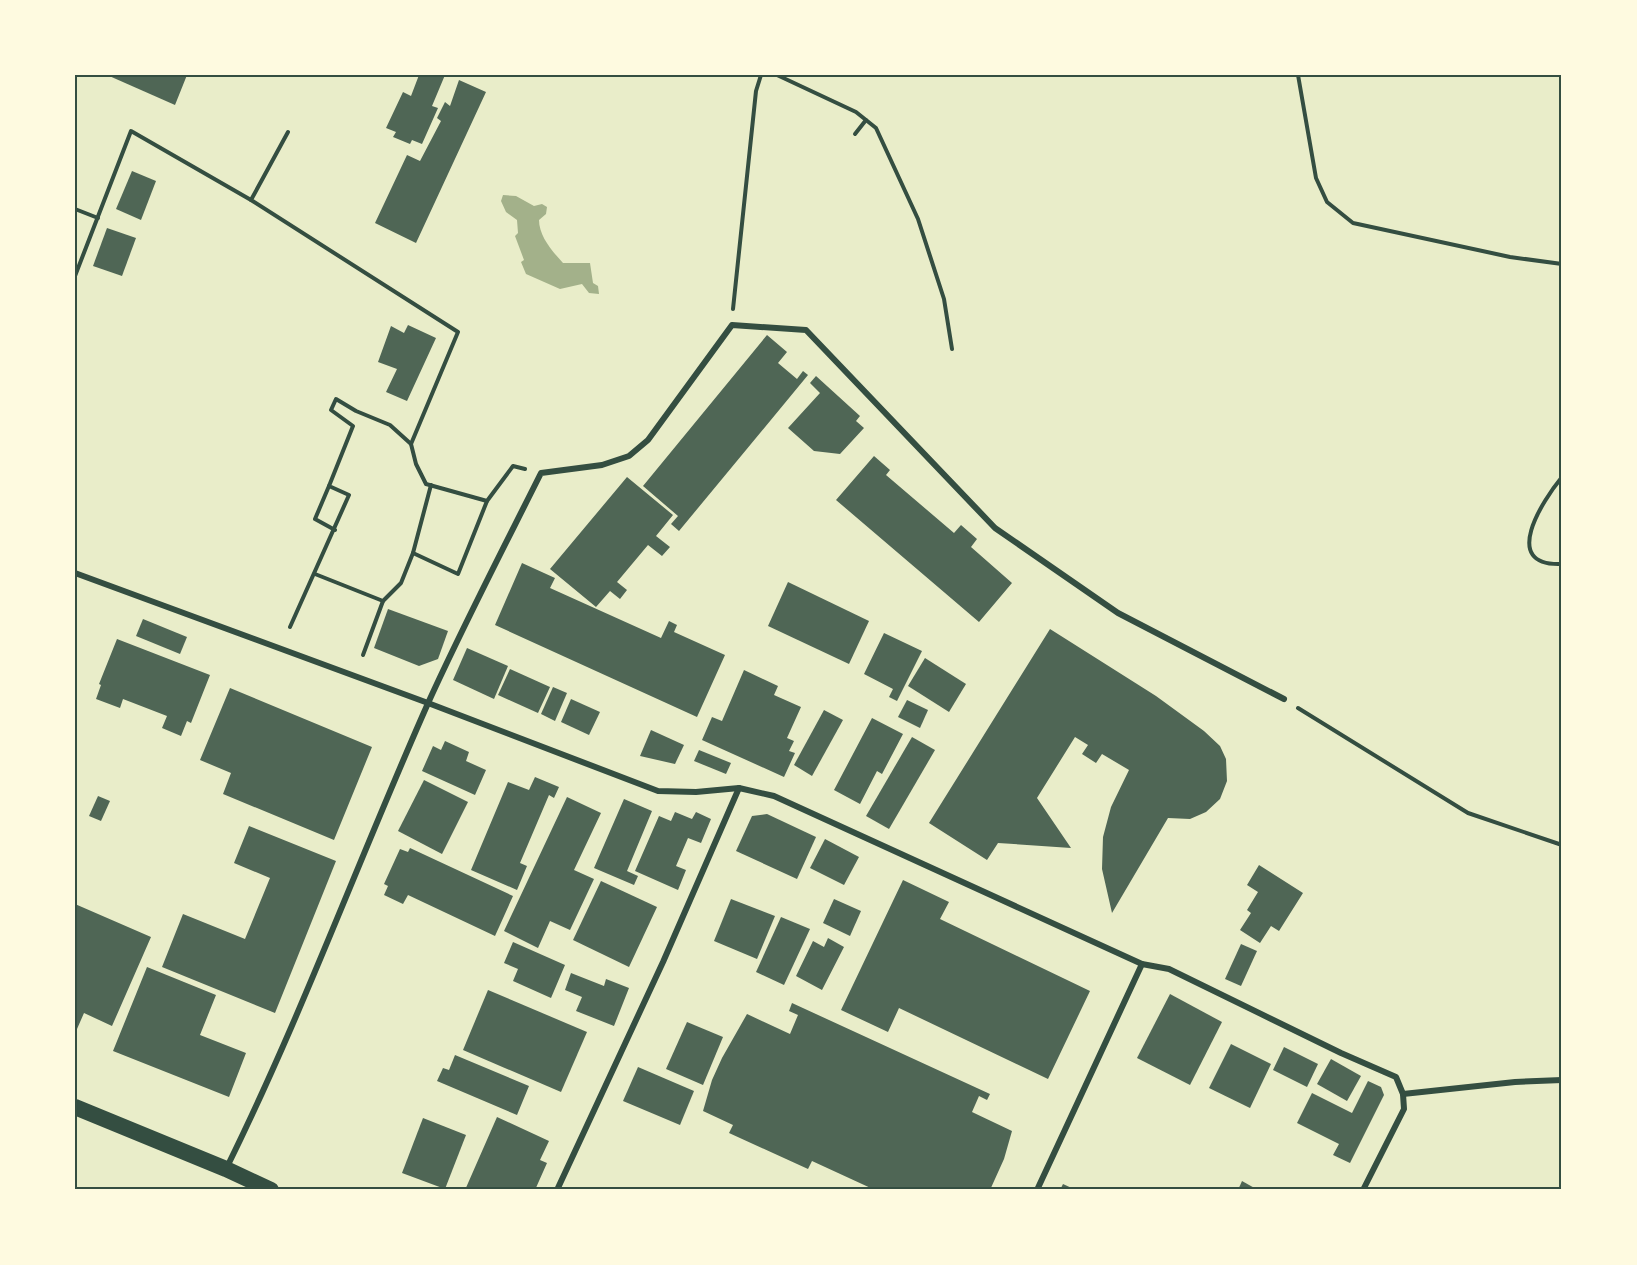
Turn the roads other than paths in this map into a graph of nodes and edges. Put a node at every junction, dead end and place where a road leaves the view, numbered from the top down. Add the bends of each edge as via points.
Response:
1 (75, 573) edge
2 (1284, 699) road end
3 (428, 703) junction
4 (738, 788) junction
5 (1142, 964) junction
6 (1562, 1080) edge
7 (1403, 1094) junction
8 (75, 1107) edge
9 (226, 1169) junction
10 (271, 1190) edge
11 (557, 1190) edge
12 (1037, 1190) edge
13 (1363, 1190) edge

1 - 3 street
2 - 3 street via 1118,613 995,528 806,330 732,325 648,440 629,456 602,465 541,473
3 - 4 street via 658,791
3 - 9 street
4 - 5 street via 774,796
4 - 11 street via 663,962
5 - 7 street via 1169,969 1396,1077
5 - 12 street
6 - 7 street
7 - 13 street via 1404,1109
8 - 9 highway
9 - 10 highway

